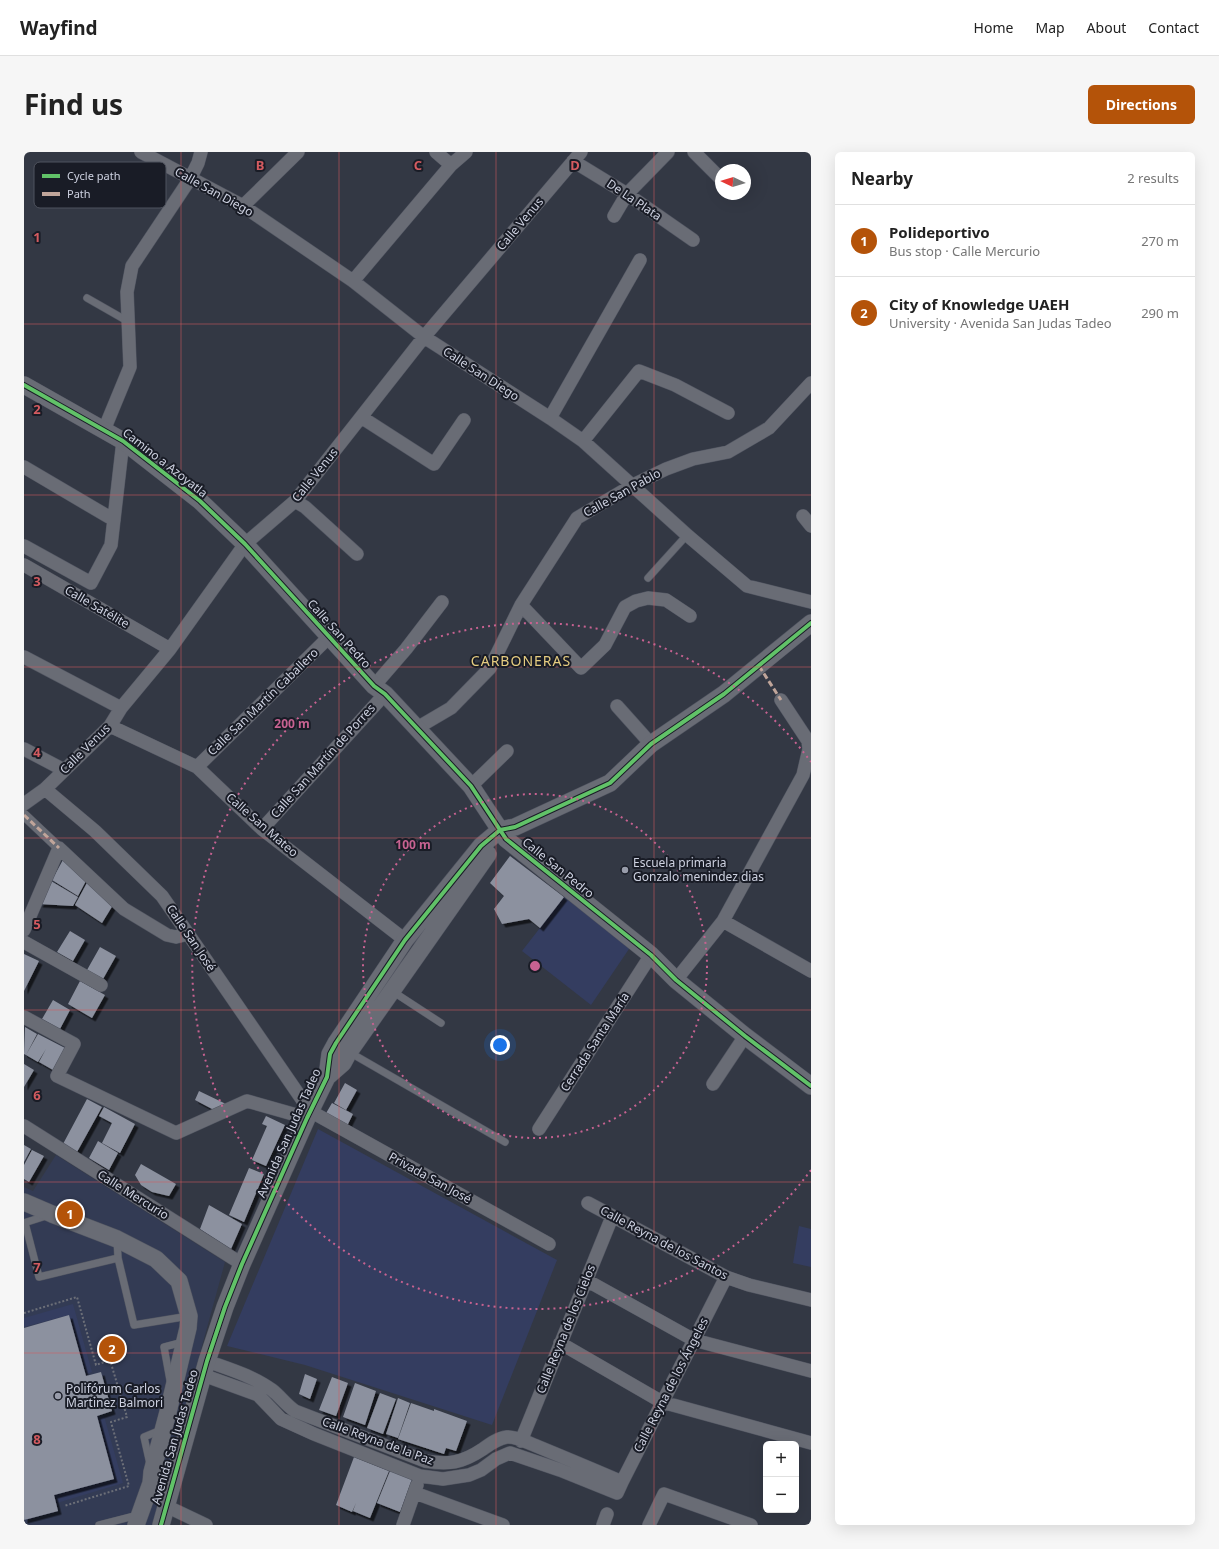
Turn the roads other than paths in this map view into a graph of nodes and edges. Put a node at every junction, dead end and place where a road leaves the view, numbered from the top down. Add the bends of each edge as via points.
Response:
1 (141, 152) edge
2 (201, 152) edge
3 (298, 152) edge
4 (436, 152) edge
5 (466, 152) edge
6 (668, 152) edge
7 (694, 152) edge
8 (577, 156) edge
9 (159, 162) edge
10 (451, 165) junction
11 (166, 166) edge
12 (715, 173) edge
13 (190, 179) junction
14 (628, 194) junction
15 (243, 206) junction
16 (614, 216) dead end
17 (693, 240) dead end
18 (640, 260) dead end
19 (353, 281) junction
20 (87, 298) dead end
21 (129, 322) junction
22 (424, 337) junction
23 (811, 383) edge
24 (24, 384) edge
25 (728, 413) dead end
26 (361, 418) junction
27 (550, 418) junction
28 (464, 420) dead end
29 (104, 430) junction
30 (123, 441) junction
31 (583, 442) junction
32 (24, 467) edge
33 (633, 485) junction
34 (295, 501) junction
35 (114, 520) junction
36 (688, 535) junction
37 (244, 544) junction
38 (24, 546) edge
39 (357, 554) dead end
40 (24, 566) edge
41 (648, 578) dead end
42 (442, 602) dead end
43 (811, 602) edge
44 (521, 605) junction
45 (690, 616) dead end
46 (811, 623) edge
47 (329, 637) junction
48 (170, 648) junction
49 (24, 657) edge
50 (379, 690) junction
51 (782, 700) dead end
52 (617, 706) dead end
53 (121, 708) junction
54 (110, 726) junction
55 (417, 728) junction
56 (651, 744) junction
57 (24, 749) edge
58 (507, 751) dead end
59 (197, 766) junction
60 (64, 770) junction
61 (471, 786) junction
62 (45, 789) junction
63 (24, 806) edge
64 (262, 829) junction
65 (507, 832) junction
66 (59, 848) junction
67 (723, 921) junction
68 (24, 930) edge
69 (188, 934) junction
70 (405, 940) junction
71 (24, 942) edge
72 (651, 955) junction
73 (811, 971) edge
74 (676, 980) junction
75 (101, 985) dead end
76 (392, 991) junction
77 (24, 1017) edge
78 (441, 1023) dead end
79 (745, 1036) junction
80 (342, 1048) junction
81 (713, 1084) dead end
82 (811, 1086) edge
83 (309, 1114) junction
84 (24, 1126) edge
85 (539, 1129) dead end
86 (505, 1142) dead end
87 (24, 1202) edge
88 (588, 1203) dead end
89 (52, 1214) junction
90 (612, 1217) junction
91 (24, 1223) edge
92 (117, 1239) junction
93 (549, 1244) dead end
94 (118, 1258) junction
95 (242, 1264) junction
96 (726, 1277) junction
97 (586, 1280) junction
98 (811, 1300) edge
99 (189, 1316) junction
100 (694, 1340) junction
101 (560, 1343) junction
102 (205, 1368) junction
103 (811, 1371) edge
104 (662, 1402) junction
105 (521, 1441) junction
106 (811, 1443) edge
107 (384, 1445) junction
108 (564, 1457) junction
109 (378, 1459) junction
110 (560, 1470) junction
111 (420, 1476) junction
112 (620, 1487) junction
113 (415, 1493) junction
114 (166, 1506) junction
115 (138, 1520) edge
116 (99, 1525) edge
117 (161, 1525) edge
118 (206, 1525) edge
119 (403, 1525) edge
120 (503, 1525) edge
121 (649, 1525) edge
122 (751, 1525) edge

1 - 9 street, Calle San Diego
2 - 13 street
3 - 15 street
4 - 10 street
5 - 10 street
6 - 14 street
7 - 12 street
8 - 14 street, De La Plata
8 - 22 street, Calle Venus
10 - 19 street
11 - 13 street, Calle San Diego
13 - 15 street, Calle San Diego
13 - 21 street via 132,266 126,292
14 - 16 street
14 - 17 street, De La Plata
15 - 19 street, Calle San Diego
18 - 27 street
19 - 22 street, Calle San Diego
20 - 21 lane
21 - 29 street via 130,367
22 - 26 street, Calle Venus
22 - 27 street, Calle San Diego
23 - 33 street, Calle San Pablo via 769,428 735,448 666,468
24 - 29 street, Camino a Azoyatla
25 - 31 street via 675,385 640,371
26 - 28 street via 434,464
26 - 34 street, Calle Venus
27 - 31 street, Calle San Diego
29 - 30 street, Camino a Azoyatla
30 - 35 street
30 - 37 street, Camino a Azoyatla via 200,501
31 - 33 street, Calle San Diego
32 - 35 street
33 - 36 street, Calle San Diego
33 - 44 street, Calle San Pablo via 577,518
34 - 37 street, Calle Venus
34 - 39 street via 306,507
35 - 38 street via 111,545 91,582
36 - 41 lane
36 - 43 street, Calle San Diego via 747,586
37 - 47 street, Calle San Pedro
37 - 48 street, Calle Venus
40 - 48 street, Calle Satélite
42 - 50 street, Calle San Martín de Porres
44 - 45 street via 581,668 605,645 625,607 636,601 648,598 666,600
44 - 55 street, Calle San Pablo via 490,668 451,708
46 - 56 street, Avenida San Judas Tadeo via 724,694
47 - 50 street, Calle San Pedro
47 - 59 street, Calle San Martín Caballero
48 - 53 street, Calle Venus
49 - 53 street
50 - 55 street, Calle San Pedro
50 - 64 street, Calle San Martín de Porres
51 - 67 street via 808,741 810,749 802,775
52 - 56 street
53 - 54 street, Calle Venus
54 - 59 street, Calle San Mateo
54 - 60 street, Calle Venus
55 - 61 street, Calle San Pedro
56 - 65 street, Avenida San Judas Tadeo via 610,783
57 - 60 street
58 - 61 street
59 - 64 street, Calle San Mateo
60 - 62 street, Calle Venus
61 - 65 street, Calle San Pedro
62 - 63 street, Calle Venus
62 - 69 street, Calle San José via 96,832 162,896
63 - 66 street
64 - 70 street, Calle San Mateo
65 - 70 street, Avenida San Judas Tadeo via 481,846
65 - 72 street, Calle San Pedro
65 - 76 street, Avenida San Judas Tadeo via 488,854
66 - 68 street
66 - 69 street via 124,909 167,935 176,937
67 - 73 street
67 - 74 street
69 - 83 street, Calle San José
70 - 80 street, Avenida San Judas Tadeo
71 - 75 street
72 - 74 street, Calle San Pedro
72 - 85 street, Cerrada Santa María
74 - 79 street, Calle San Pedro
76 - 78 lane
76 - 80 street, Avenida San Judas Tadeo
77 - 83 street via 74,1044 57,1076 176,1133 247,1100
79 - 81 street
79 - 82 street, Calle San Pedro
80 - 83 street, Avenida San Judas Tadeo via 343,1063 327,1077
80 - 86 lane
83 - 93 street, Privada San José
83 - 95 street, Avenida San Judas Tadeo
84 - 95 street, Calle Mercurio
87 - 89 street
88 - 90 street, Calle Reyna de los Santos
89 - 91 lane
89 - 92 street
90 - 96 street, Calle Reyna de los Santos
90 - 97 street, Calle Reyna de los Cielos
91 - 94 lane via 39,1277
92 - 94 lane
92 - 99 street via 156,1259 179,1281
94 - 99 lane via 134,1325
95 - 102 street, Avenida San Judas Tadeo
96 - 98 street, Calle Reyna de los Santos
96 - 100 street, Calle Reyna de los Ángeles
97 - 100 street
97 - 101 street, Calle Reyna de los Cielos
99 - 115 street via 151,1483
100 - 103 street
100 - 104 street, Calle Reyna de los Ángeles
101 - 104 street
101 - 105 street, Calle Reyna de los Cielos
102 - 107 street, Calle Reyna de la Paz via 241,1373 274,1391 295,1411
102 - 109 street, Calle Reyna de la Paz via 258,1396 281,1419
102 - 114 street, Avenida San Judas Tadeo
104 - 106 street
104 - 112 street, Calle Reyna de los Ángeles
105 - 107 street, Calle Reyna de la Paz via 508,1437 494,1441 468,1458 442,1464 425,1461
105 - 108 street, Calle Reyna de la Paz
107 - 109 street
108 - 110 street
108 - 112 street, Calle Reyna de la Paz
109 - 111 street, Calle Reyna de la Paz
110 - 111 street, Calle Reyna de la Paz via 510,1453 469,1475 443,1479
110 - 112 street, Calle Reyna de la Paz
111 - 113 street
113 - 119 street
113 - 120 street
114 - 117 street, Avenida San Judas Tadeo
114 - 118 street
115 - 116 lane
121 - 122 street via 664,1494

